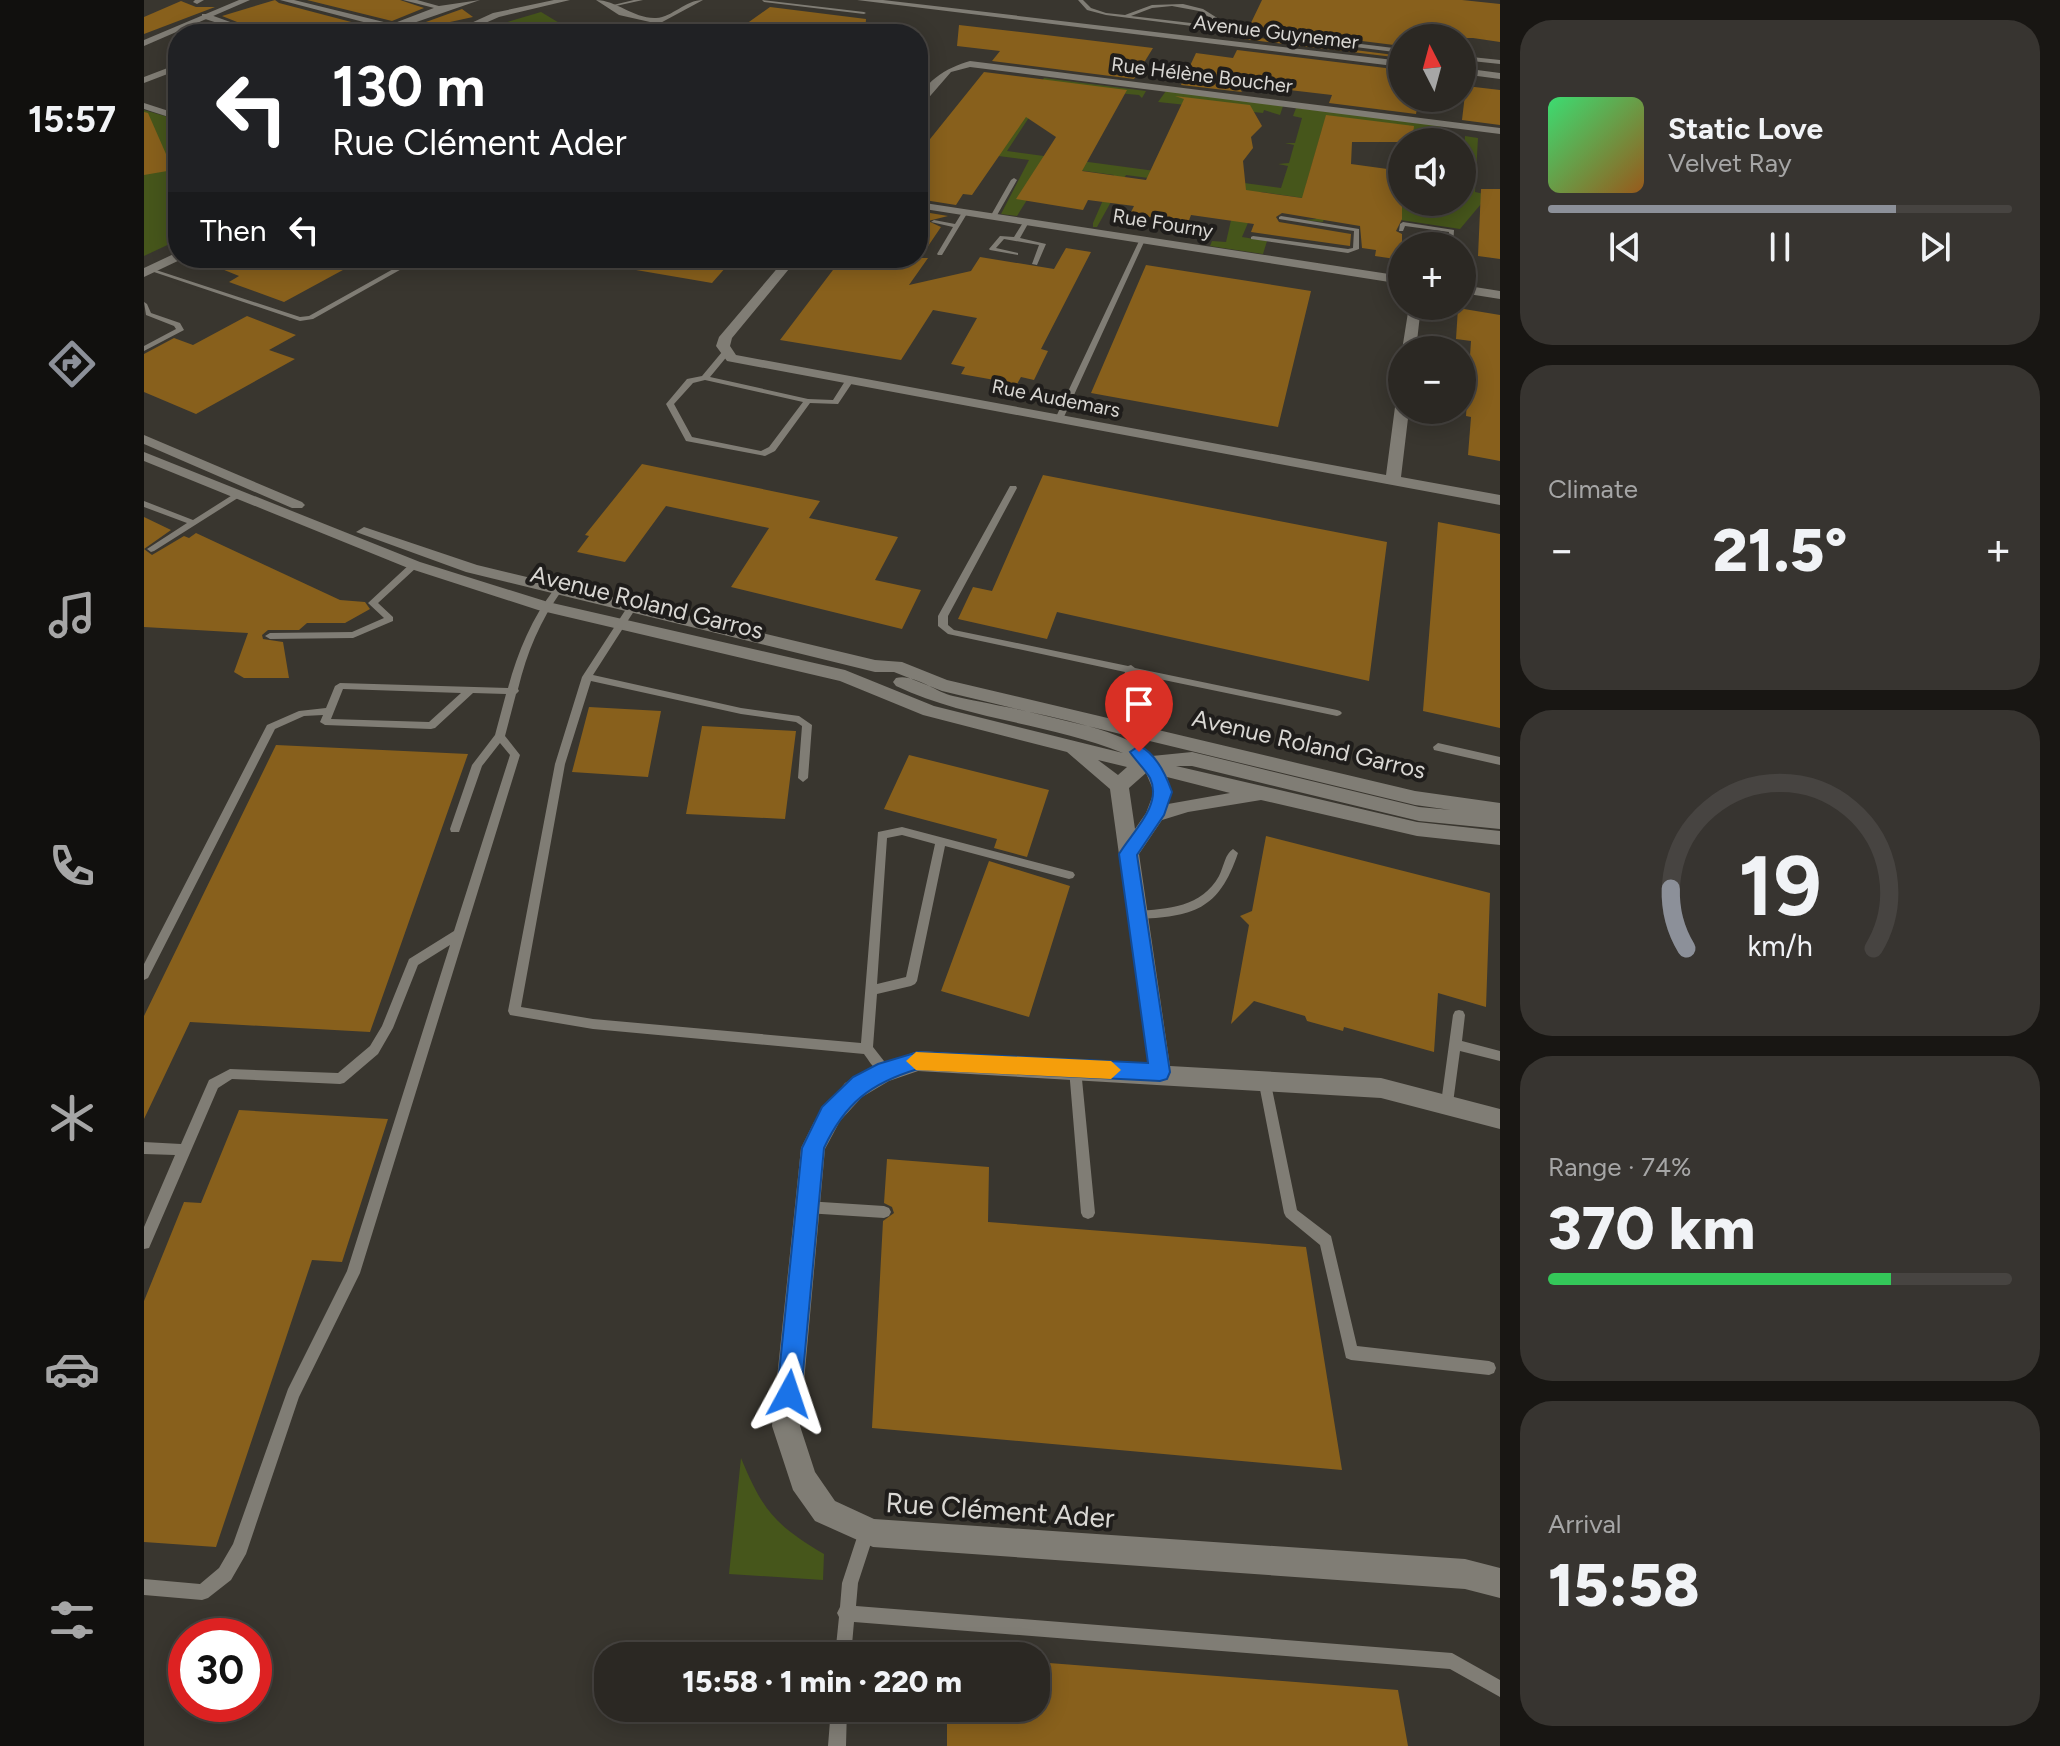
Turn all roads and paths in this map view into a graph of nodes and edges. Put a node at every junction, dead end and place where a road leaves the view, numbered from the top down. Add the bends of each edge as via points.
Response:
1 (186, 0) edge
2 (246, 0) edge
3 (284, 0) edge
4 (407, 0) edge
5 (476, 0) edge
6 (566, 0) edge
7 (600, 0) edge
8 (641, 0) edge
9 (699, 0) edge
10 (711, 0) edge
11 (861, 0) edge
12 (1080, 0) edge
13 (198, 1) edge
14 (765, 1) edge
15 (611, 6) junction
16 (224, 7) junction
17 (442, 8) junction
18 (681, 11) junction
19 (864, 13) dead end
20 (205, 16) junction
21 (1125, 17) junction
22 (657, 22) junction
23 (187, 24) edge
24 (229, 24) edge
25 (381, 24) edge
26 (401, 24) edge
27 (475, 24) edge
28 (653, 24) edge
29 (666, 24) edge
30 (168, 32) edge
31 (1240, 32) junction
32 (144, 43) edge
33 (1388, 49) edge
34 (1476, 59) edge
35 (1388, 62) edge
36 (1500, 62) edge
37 (168, 71) edge
38 (1476, 73) edge
39 (1500, 76) edge
40 (144, 80) edge
41 (928, 95) edge
42 (144, 106) edge
43 (168, 114) edge
44 (1500, 131) edge
45 (1014, 180) dead end
46 (928, 206) edge
47 (965, 212) junction
48 (993, 217) junction
49 (1281, 218) dead end
50 (934, 222) dead end
51 (1026, 222) junction
52 (957, 226) junction
53 (1401, 230) dead end
54 (1452, 232) edge
55 (1253, 238) dead end
56 (1016, 239) junction
57 (1142, 240) junction
58 (1278, 242) junction
59 (940, 254) dead end
60 (1016, 254) dead end
61 (1274, 260) junction
62 (168, 261) edge
63 (1035, 264) dead end
64 (400, 268) edge
65 (784, 268) edge
66 (147, 272) edge
67 (1388, 278) edge
68 (1476, 291) edge
69 (1500, 295) edge
70 (144, 304) edge
71 (144, 349) edge
72 (725, 354) junction
73 (705, 378) junction
74 (850, 380) junction
75 (808, 401) junction
76 (1059, 419) junction
77 (1400, 424) edge
78 (146, 447) edge
79 (1393, 480) junction
80 (1013, 488) dead end
81 (237, 496) junction
82 (1500, 500) edge
83 (144, 504) edge
84 (194, 523) junction
85 (151, 549) dead end
86 (414, 565) junction
87 (558, 590) junction
88 (544, 606) junction
89 (631, 608) junction
90 (619, 624) junction
91 (270, 636) dead end
92 (875, 666) junction
93 (1131, 668) junction
94 (587, 677) junction
95 (471, 689) junction
96 (514, 691) junction
97 (329, 711) junction
98 (1337, 713) dead end
99 (1118, 726) junction
100 (500, 736) junction
101 (1064, 745) junction
102 (1438, 747) dead end
103 (1140, 761) junction
104 (1500, 761) edge
105 (803, 778) dead end
106 (1119, 786) junction
107 (1272, 796) junction
108 (1500, 810) edge
109 (1155, 815) junction
110 (1500, 822) edge
111 (455, 829) dead end
112 (1500, 838) edge
113 (941, 841) junction
114 (1233, 853) dead end
115 (1128, 854) junction
116 (1069, 875) dead end
117 (1136, 915) junction
118 (459, 934) junction
119 (144, 975) edge
120 (873, 990) junction
121 (1459, 1015) dead end
122 (1455, 1045) junction
123 (867, 1049) junction
124 (1500, 1056) edge
125 (1075, 1069) junction
126 (885, 1070) junction
127 (1160, 1072) junction
128 (1264, 1079) junction
129 (1447, 1103) junction
130 (1500, 1119) edge
131 (144, 1148) edge
132 (184, 1150) junction
133 (805, 1207) junction
134 (884, 1212) dead end
135 (1088, 1213) dead end
136 (144, 1243) edge
137 (1489, 1368) dead end
138 (867, 1531) junction
139 (1500, 1583) edge
140 (144, 1587) edge
141 (845, 1613) junction
142 (844, 1642) edge
143 (1500, 1689) edge
144 (838, 1722) edge
145 (837, 1746) edge

1 - 13 lane
2 - 16 street
3 - 25 street
4 - 17 street
5 - 17 street
6 - 27 street
7 - 15 street
8 - 15 lane
9 - 18 street
10 - 18 street
11 - 35 street, Avenue Guynemer
12 - 21 lane via 1089,9
13 - 16 street
14 - 19 lane
15 - 22 street
16 - 20 street
17 - 26 street
18 - 22 street
20 - 23 street
20 - 24 street
21 - 31 lane
21 - 31 lane via 1160,6 1192,7
22 - 28 street
22 - 29 lane
30 - 32 street
31 - 33 lane
34 - 36 lane
37 - 40 street
38 - 39 street
41 - 44 street, Rue Hélène Boucher via 950,69 970,64
42 - 43 street
45 - 48 lane
46 - 47 street, Rue Fourny
47 - 48 street, Rue Fourny
47 - 52 lane
48 - 51 street, Rue Fourny
49 - 58 lane via 1357,230 1356,249
50 - 52 lane
51 - 56 lane
51 - 57 street, Rue Fourny
52 - 59 lane
53 - 54 lane via 1403,224
55 - 58 lane
56 - 60 lane via 998,238 992,249
56 - 63 lane via 1045,247
57 - 61 street, Rue Fourny
57 - 76 lane
58 - 61 lane
61 - 67 street, Rue Fourny
62 - 66 street
64 - 66 lane via 311,318 300,319
65 - 72 street via 726,337
68 - 69 street
70 - 71 lane via 148,314 180,330
72 - 73 lane
72 - 74 street, Rue Audemars
73 - 75 lane
73 - 75 lane via 690,381 670,404 689,439 762,454 772,449
74 - 75 lane via 835,402
74 - 76 street, Rue Audemars
76 - 79 street, Rue Audemars
77 - 79 street
78 - 81 street, Avenue Roland Garros
78 - 87 street, Avenue Roland Garros via 472,569
79 - 82 street, Rue Audemars
80 - 93 lane via 943,616 943,626 963,635
81 - 84 lane
81 - 86 street, Avenue Roland Garros
83 - 84 lane
84 - 85 lane
86 - 88 street, Avenue Roland Garros
86 - 91 lane via 373,603 390,619 353,635
87 - 88 lane
87 - 89 street, Avenue Roland Garros
88 - 90 street, Avenue Roland Garros
88 - 96 lane via 527,639
89 - 90 lane
89 - 92 street, Avenue Roland Garros
90 - 94 lane
90 - 101 street, Avenue Roland Garros via 845,676 929,711
92 - 99 street, Avenue Roland Garros via 896,666 942,685
92 - 103 street, Avenue Roland Garros via 938,699 1096,735
93 - 98 lane
93 - 99 lane
94 - 105 lane via 799,719 807,725
94 - 123 lane via 560,764 514,1011 593,1024
95 - 96 lane
95 - 97 lane via 340,686
95 - 97 lane via 431,726 325,722
96 - 100 lane
97 - 119 lane via 302,713 271,727
99 - 108 street, Avenue Roland Garros via 1415,798
100 - 111 lane via 477,765
100 - 118 lane via 515,755
101 - 103 street, Avenue Roland Garros
101 - 106 street
102 - 104 lane
103 - 106 street
103 - 107 street, Avenue Roland Garros
103 - 109 street via 1157,774 1163,792
103 - 110 street, Avenue Roland Garros via 1192,759 1419,814
106 - 115 street
107 - 109 street via 1211,801
107 - 112 street, Avenue Roland Garros via 1417,829
109 - 115 street
113 - 116 lane
113 - 120 lane via 911,981
113 - 120 lane via 902,831 882,835
114 - 117 lane via 1225,882 1201,904 1173,914
115 - 117 street
117 - 127 street
118 - 132 lane via 413,962 374,1050 340,1079 221,1076
118 - 140 lane via 353,1273 293,1394 240,1548 225,1574 202,1592
120 - 123 lane
121 - 122 lane
122 - 124 lane
122 - 129 lane
123 - 126 lane
125 - 126 street, Rue Clément Ader via 918,1061
125 - 127 street, Rue Clément Ader
125 - 135 lane
126 - 133 street, Rue Clément Ader via 861,1083 829,1114 813,1148
127 - 128 street, Rue Clément Ader
128 - 129 street, Rue Clément Ader via 1381,1088
128 - 137 lane via 1291,1213 1326,1241 1351,1353
129 - 130 street, Rue Clément Ader
131 - 132 lane
132 - 136 lane
133 - 134 lane
133 - 138 street, Rue Clément Ader via 786,1426 803,1480 825,1511
138 - 139 street, Rue Clément Ader via 1465,1574
138 - 141 lane
141 - 142 lane
141 - 143 lane via 1452,1661
144 - 145 lane

